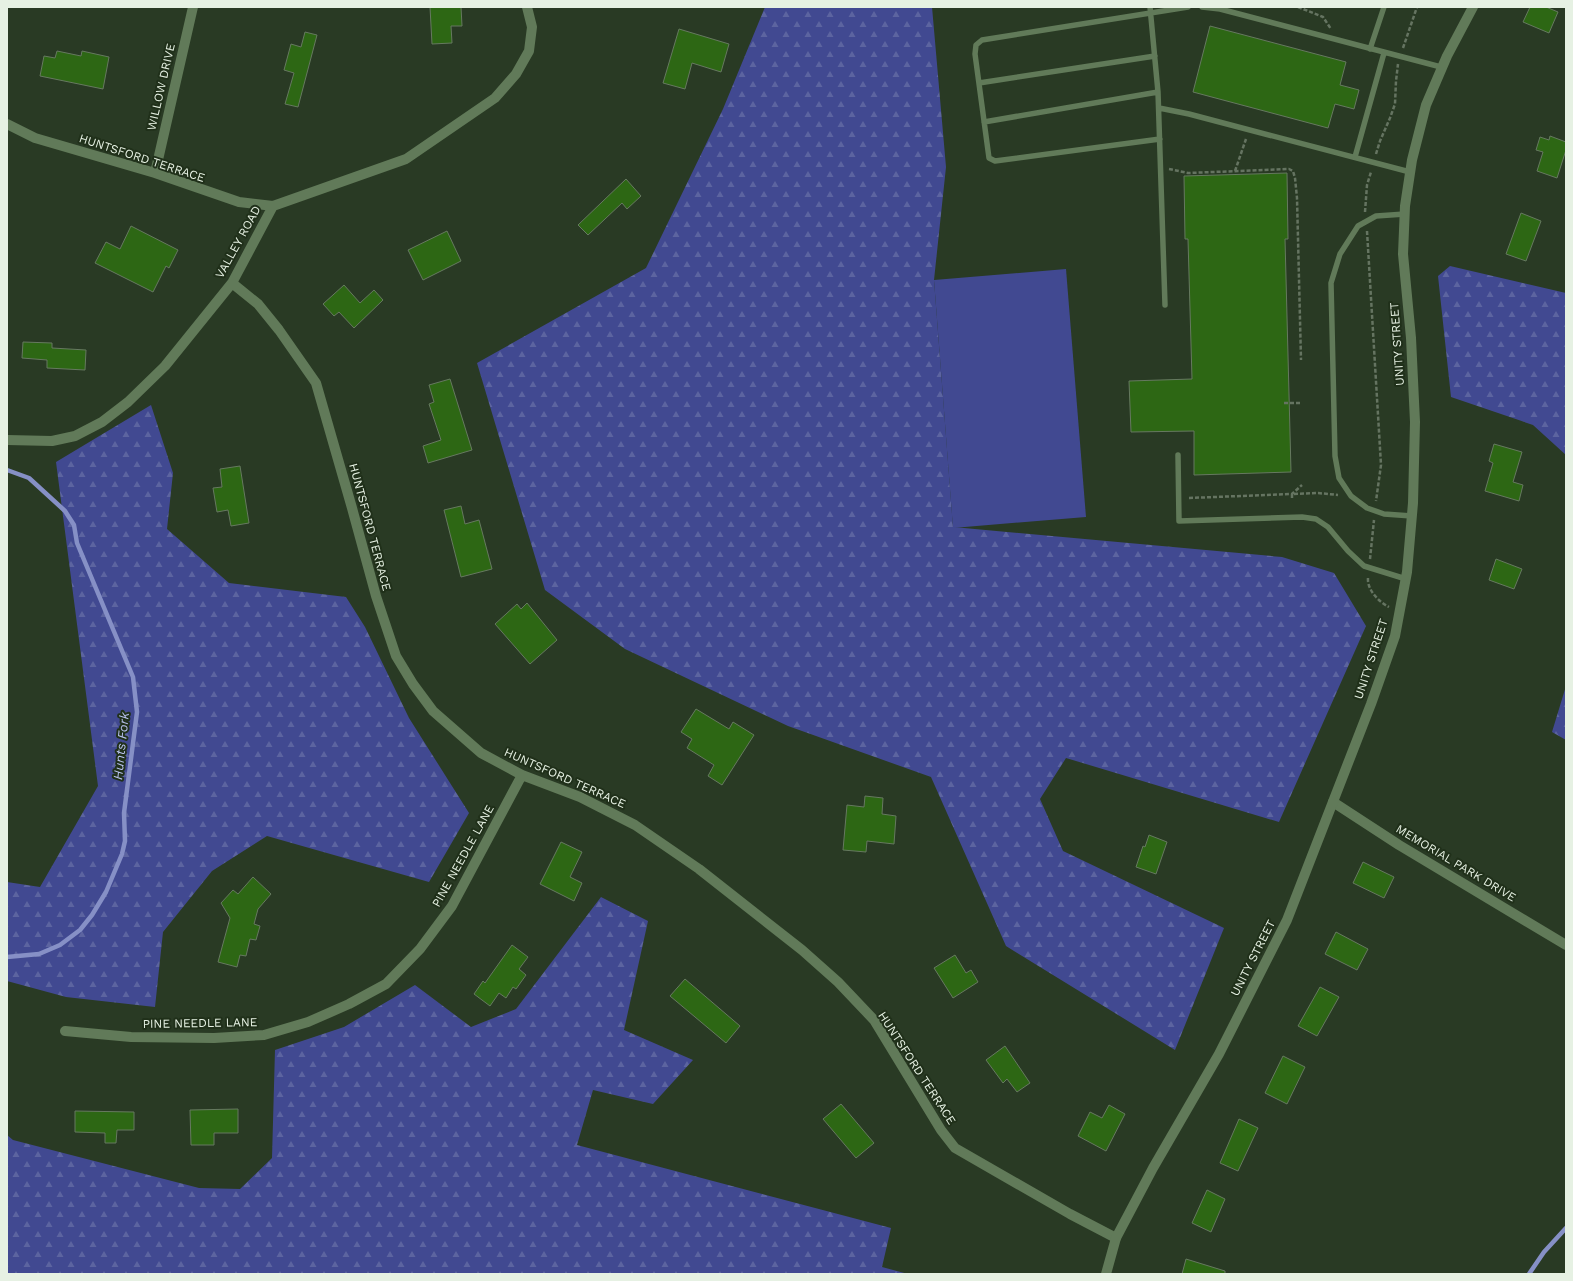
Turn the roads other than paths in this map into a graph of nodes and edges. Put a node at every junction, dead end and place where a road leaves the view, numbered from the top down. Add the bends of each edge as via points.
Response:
1 (193, 7) edge
2 (527, 7) edge
3 (1188, 7) edge
4 (1202, 7) edge
5 (1384, 7) edge
6 (1473, 7) edge
7 (1150, 10) edge
8 (1370, 49) junction
9 (1384, 53) junction
10 (1155, 56) junction
11 (1442, 67) junction
12 (979, 83) junction
13 (1158, 92) junction
14 (1159, 108) junction
15 (984, 122) junction
16 (7, 124) edge
17 (1160, 139) junction
18 (1355, 157) junction
19 (1410, 172) junction
20 (155, 173) junction
21 (273, 206) junction
22 (1405, 214) junction
23 (232, 283) junction
24 (1165, 305) dead end
25 (7, 440) edge
26 (1178, 455) dead end
27 (1412, 516) junction
28 (1406, 579) junction
29 (522, 775) junction
30 (1333, 802) junction
31 (1566, 945) edge
32 (65, 1031) dead end
33 (1116, 1238) junction
34 (1106, 1274) edge

1 - 20 street, WILLOW DRIVE
2 - 21 street, VALLEY ROAD via 532,27 529,51 516,74 495,98 406,159
3 - 7 lane
4 - 8 lane via 1220,9
5 - 8 lane
6 - 11 street, UNITY STREET
7 - 10 lane
7 - 12 lane via 982,40 976,45 975,54
8 - 9 lane
9 - 11 lane
9 - 18 lane
10 - 12 lane
10 - 13 lane
11 - 19 street, UNITY STREET via 1426,105
12 - 15 lane
13 - 14 lane
13 - 15 lane
14 - 17 lane
14 - 18 lane
15 - 17 lane via 989,158 995,162
16 - 20 street, HUNTSFORD TERRACE via 35,138
17 - 24 lane
18 - 19 lane
19 - 22 street, UNITY STREET
20 - 21 street, HUNTSFORD TERRACE via 239,202
21 - 23 street, VALLEY ROAD
22 - 27 street, UNITY STREET via 1403,254 1415,422
22 - 27 lane via 1376,216 1358,226 1340,254 1331,283 1335,456 1340,478 1351,496 1367,508 1384,514
23 - 25 street, VALLEY ROAD via 165,366 128,402 102,422 75,436 52,442
23 - 29 street, HUNTSFORD TERRACE via 258,304 280,330 316,383 376,596 396,656 433,711 481,753
26 - 28 lane via 1179,521 1302,517 1316,519 1328,527 1364,566
27 - 28 street, UNITY STREET
28 - 30 street, UNITY STREET via 1395,636
29 - 32 street, PINE NEEDLE LANE via 452,906 420,949 386,984 308,1022 264,1035 214,1038 131,1037
29 - 33 street, HUNTSFORD TERRACE via 580,797 628,821 699,869 802,950 838,982 874,1020 941,1130 955,1148
30 - 31 street, MEMORIAL PARK DRIVE via 1399,845
30 - 33 street, UNITY STREET via 1287,920 1219,1054
33 - 34 street, UNITY STREET

